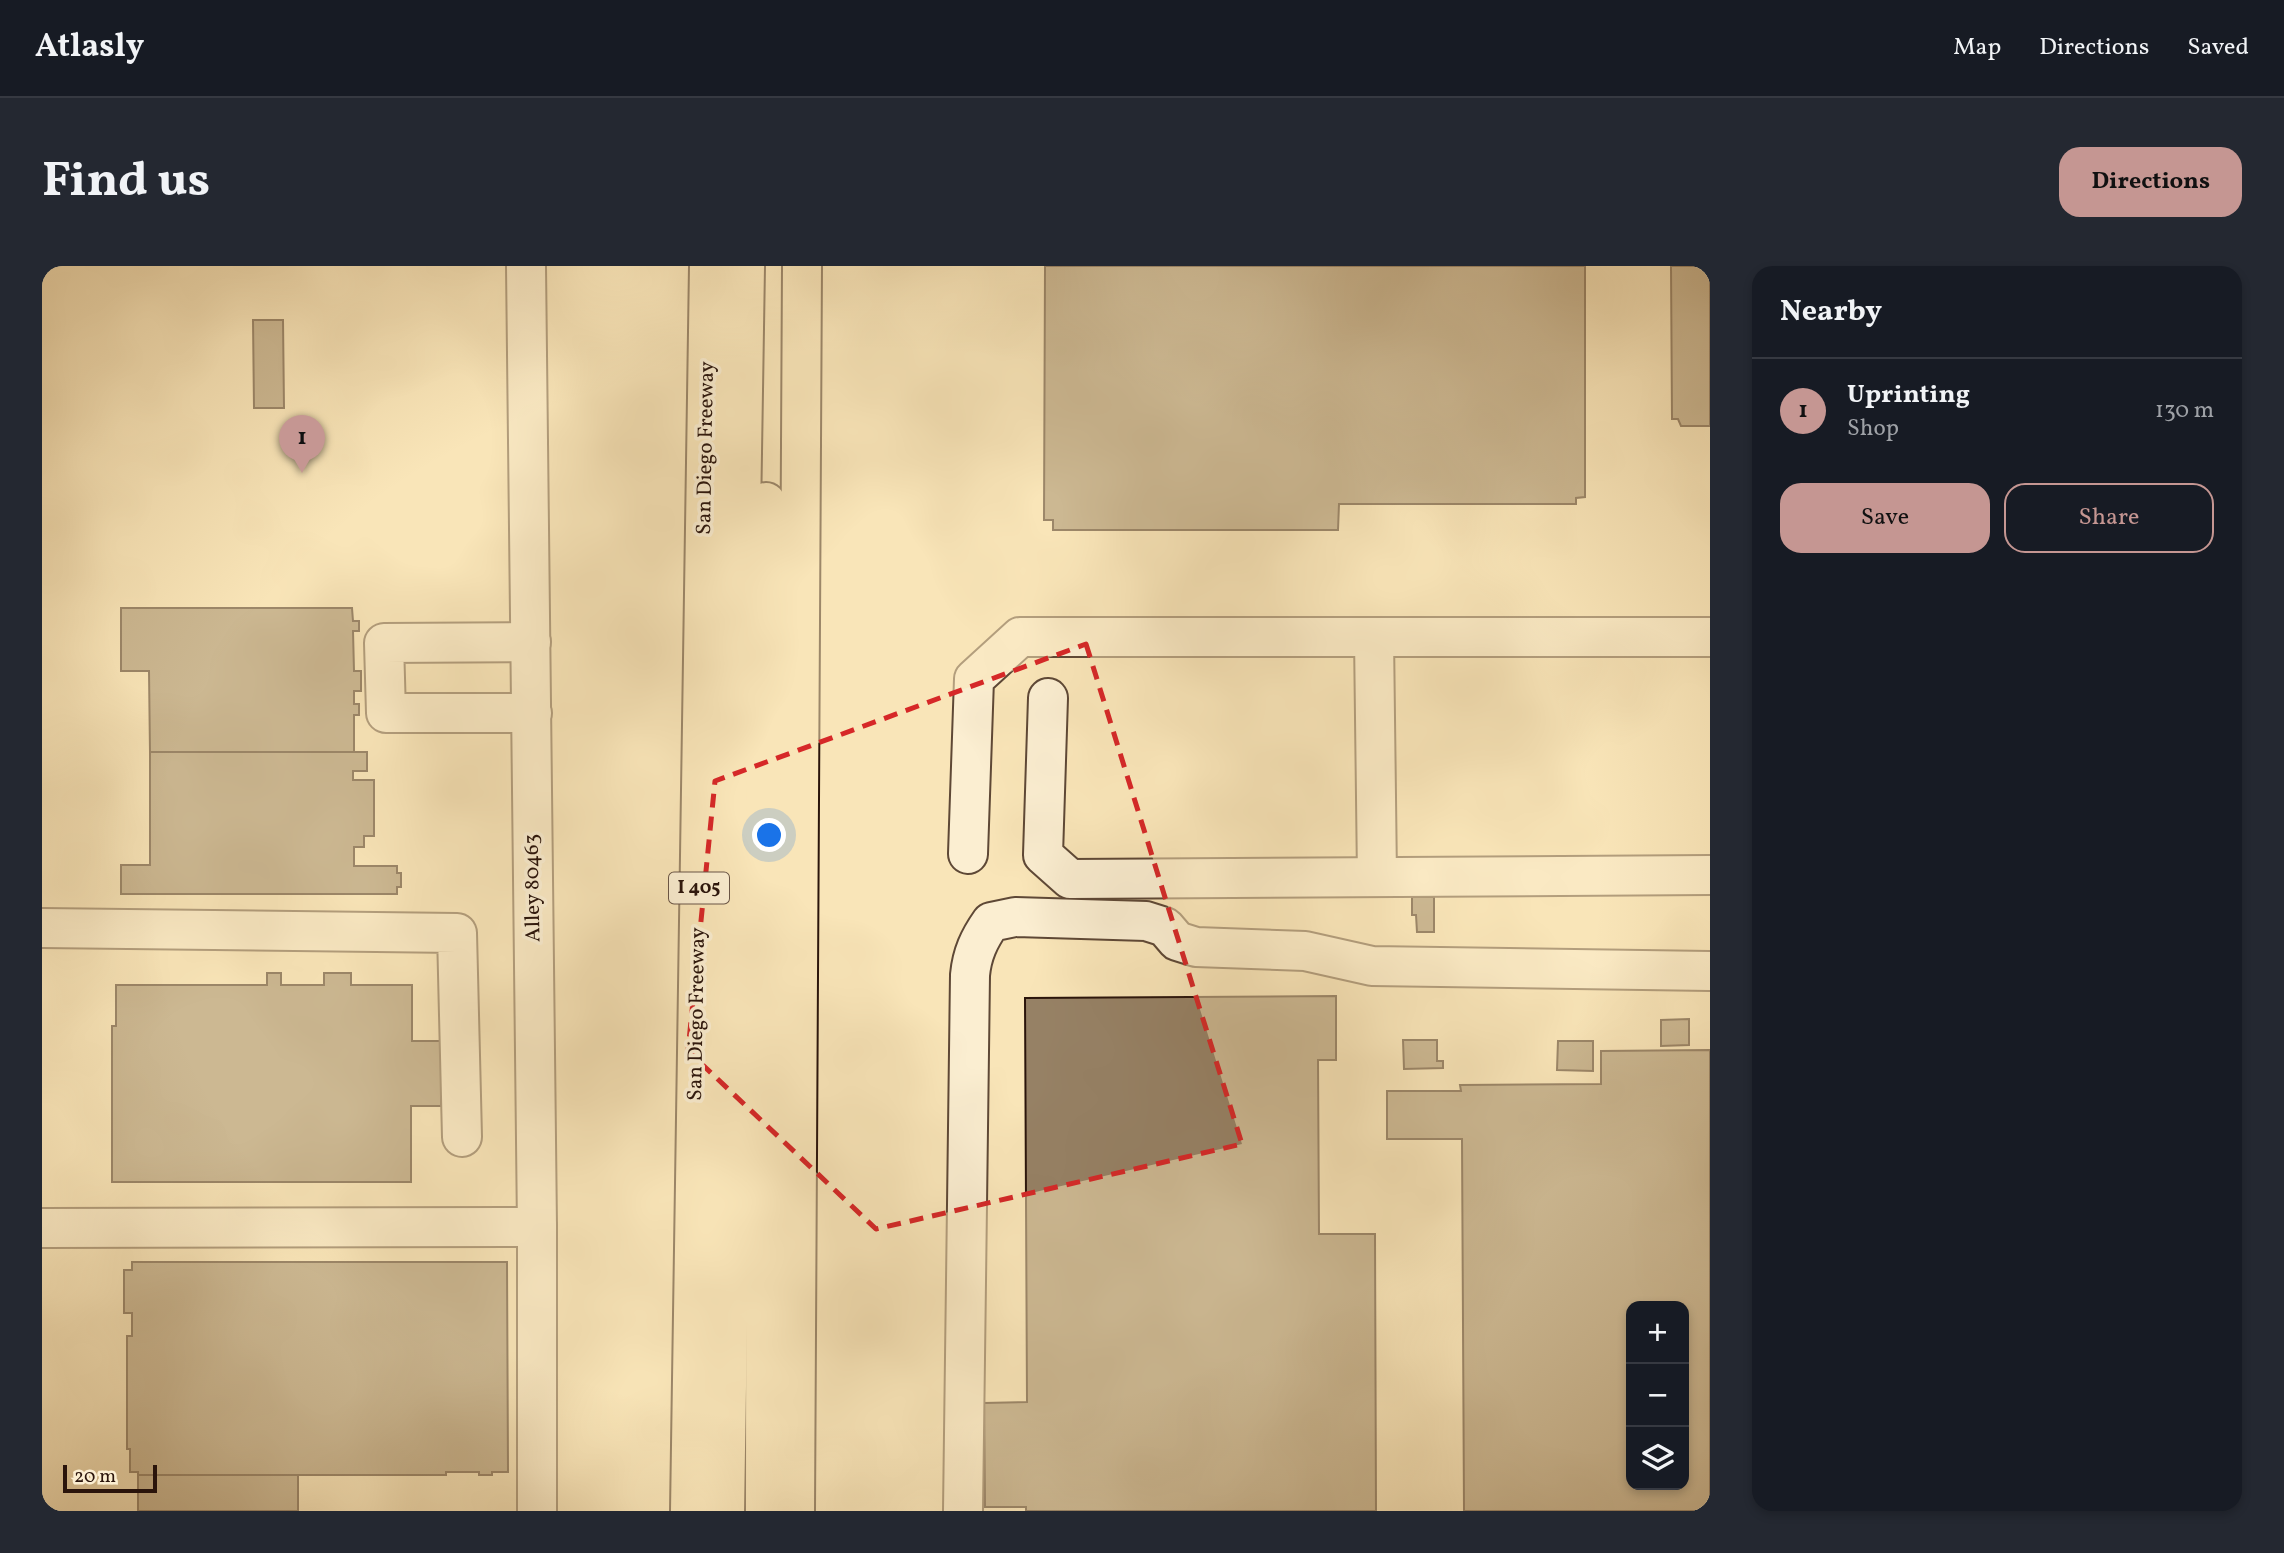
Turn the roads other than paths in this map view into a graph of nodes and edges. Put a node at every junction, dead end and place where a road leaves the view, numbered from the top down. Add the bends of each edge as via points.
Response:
1 (526, 266) edge
2 (709, 266) edge
3 (745, 266) edge
4 (766, 266) edge
5 (802, 266) edge
6 (1374, 637) junction
7 (1710, 637) edge
8 (531, 642) junction
9 (1048, 698) dead end
10 (531, 713) junction
11 (968, 854) dead end
12 (1710, 874) edge
13 (1377, 877) junction
14 (42, 928) edge
15 (1710, 971) edge
16 (462, 1137) dead end
17 (537, 1227) junction
18 (42, 1228) edge
19 (537, 1511) edge
20 (690, 1511) edge
21 (725, 1511) edge
22 (765, 1511) edge
23 (795, 1511) edge
24 (963, 1511) edge

1 - 8 lane, Alley 80463
2 - 20 highway, San Diego Freeway / I 405
3 - 21 highway
4 - 22 highway
5 - 23 highway
6 - 7 lane
6 - 11 lane via 1020,637 974,679
6 - 13 lane
8 - 10 lane, Alley 80463
8 - 10 lane via 384,643 386,713
9 - 13 lane via 1043,855 1070,879
10 - 17 lane, Alley 80463
12 - 13 lane
14 - 16 lane via 457,933
15 - 24 lane via 1372,966 1306,951 1196,947 1146,920 1015,917 991,922 972,956 970,975
17 - 18 lane
17 - 19 lane, Alley 80463

